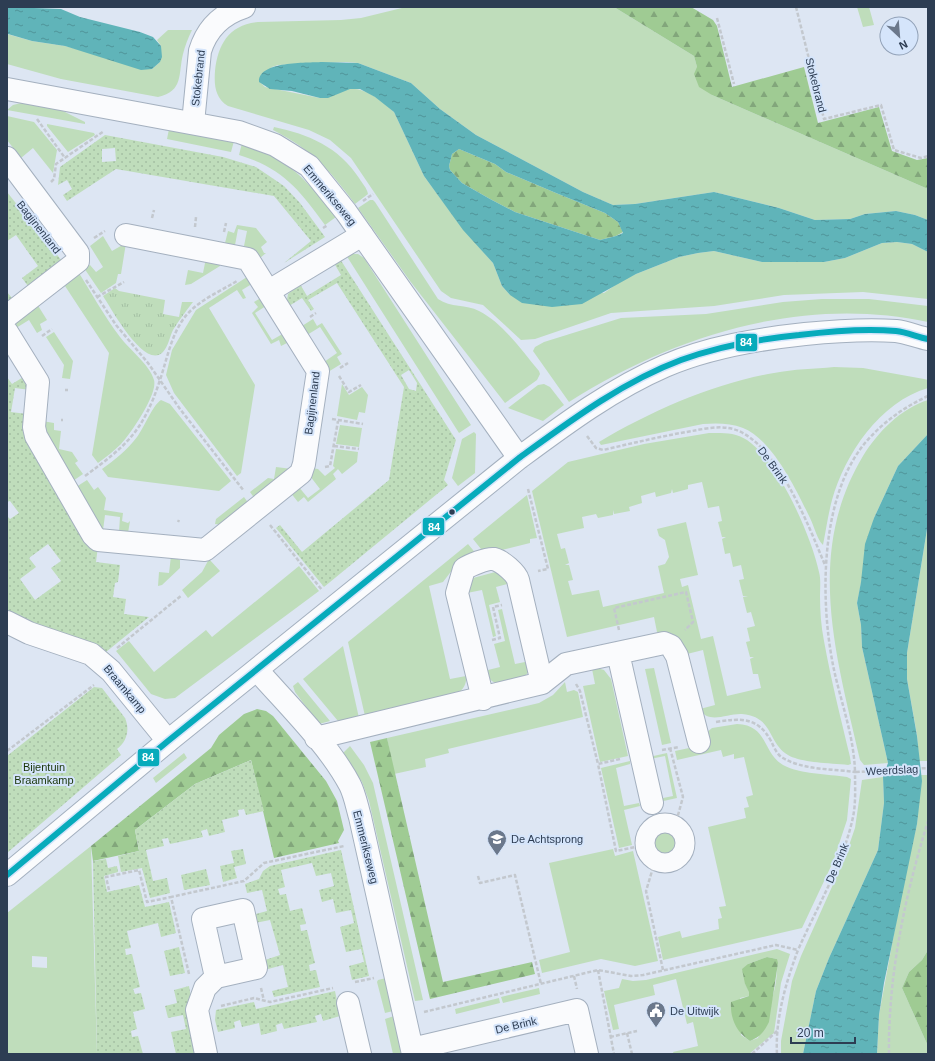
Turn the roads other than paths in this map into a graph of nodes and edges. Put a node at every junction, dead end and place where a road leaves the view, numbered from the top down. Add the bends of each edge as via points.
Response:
1 (244, 7) edge
2 (7, 89) edge
3 (193, 123) junction
4 (7, 158) edge
5 (126, 235) dead end
6 (362, 235) junction
7 (269, 291) junction
8 (7, 316) edge
9 (7, 332) edge
10 (928, 339) edge
11 (519, 458) junction
12 (7, 622) edge
13 (621, 652) junction
14 (257, 670) junction
15 (542, 683) junction
16 (483, 699) junction
17 (696, 734) road end
18 (316, 738) junction
19 (168, 741) junction
20 (652, 803) joint
21 (666, 825) junction
22 (7, 874) edge
23 (216, 977) dead end
24 (348, 1003) dead end
25 (585, 1049) edge
26 (413, 1052) edge
27 (206, 1054) edge
28 (360, 1054) edge

1 - 3 street, Stokebrand via 223,16 214,24 203,41
2 - 3 street, Emmerikseweg
3 - 6 street, Emmerikseweg via 239,132 275,145 309,166
4 - 8 street, Bagijnenland via 78,253 79,259
5 - 7 street, Bagijnenland via 245,257
6 - 7 street
6 - 11 street, Emmerikseweg
7 - 9 street, Bagijnenland via 318,370 303,468 201,551 98,540 93,535 35,431 38,382
10 - 11 street via 897,331 830,331 761,339 696,355 633,381 574,417
11 - 14 street
12 - 19 street, Braamkamp via 29,633 91,654 106,666
13 - 15 street via 569,663
13 - 17 street via 656,644 668,645 675,651
13 - 20 street
14 - 18 street, Emmerikseweg
14 - 19 street
15 - 16 street
15 - 16 street via 517,576 494,559 464,569 457,593
16 - 18 street
18 - 26 street, Emmerikseweg via 340,768 351,787
19 - 22 street
20 - 21 street
21 - 21 street via 648,833 645,841 647,853 655,861 668,863 677,860 683,853 685,844 680,830
23 - 27 street via 205,988 197,1010
24 - 28 street
25 - 26 street, De Brink via 577,1010

